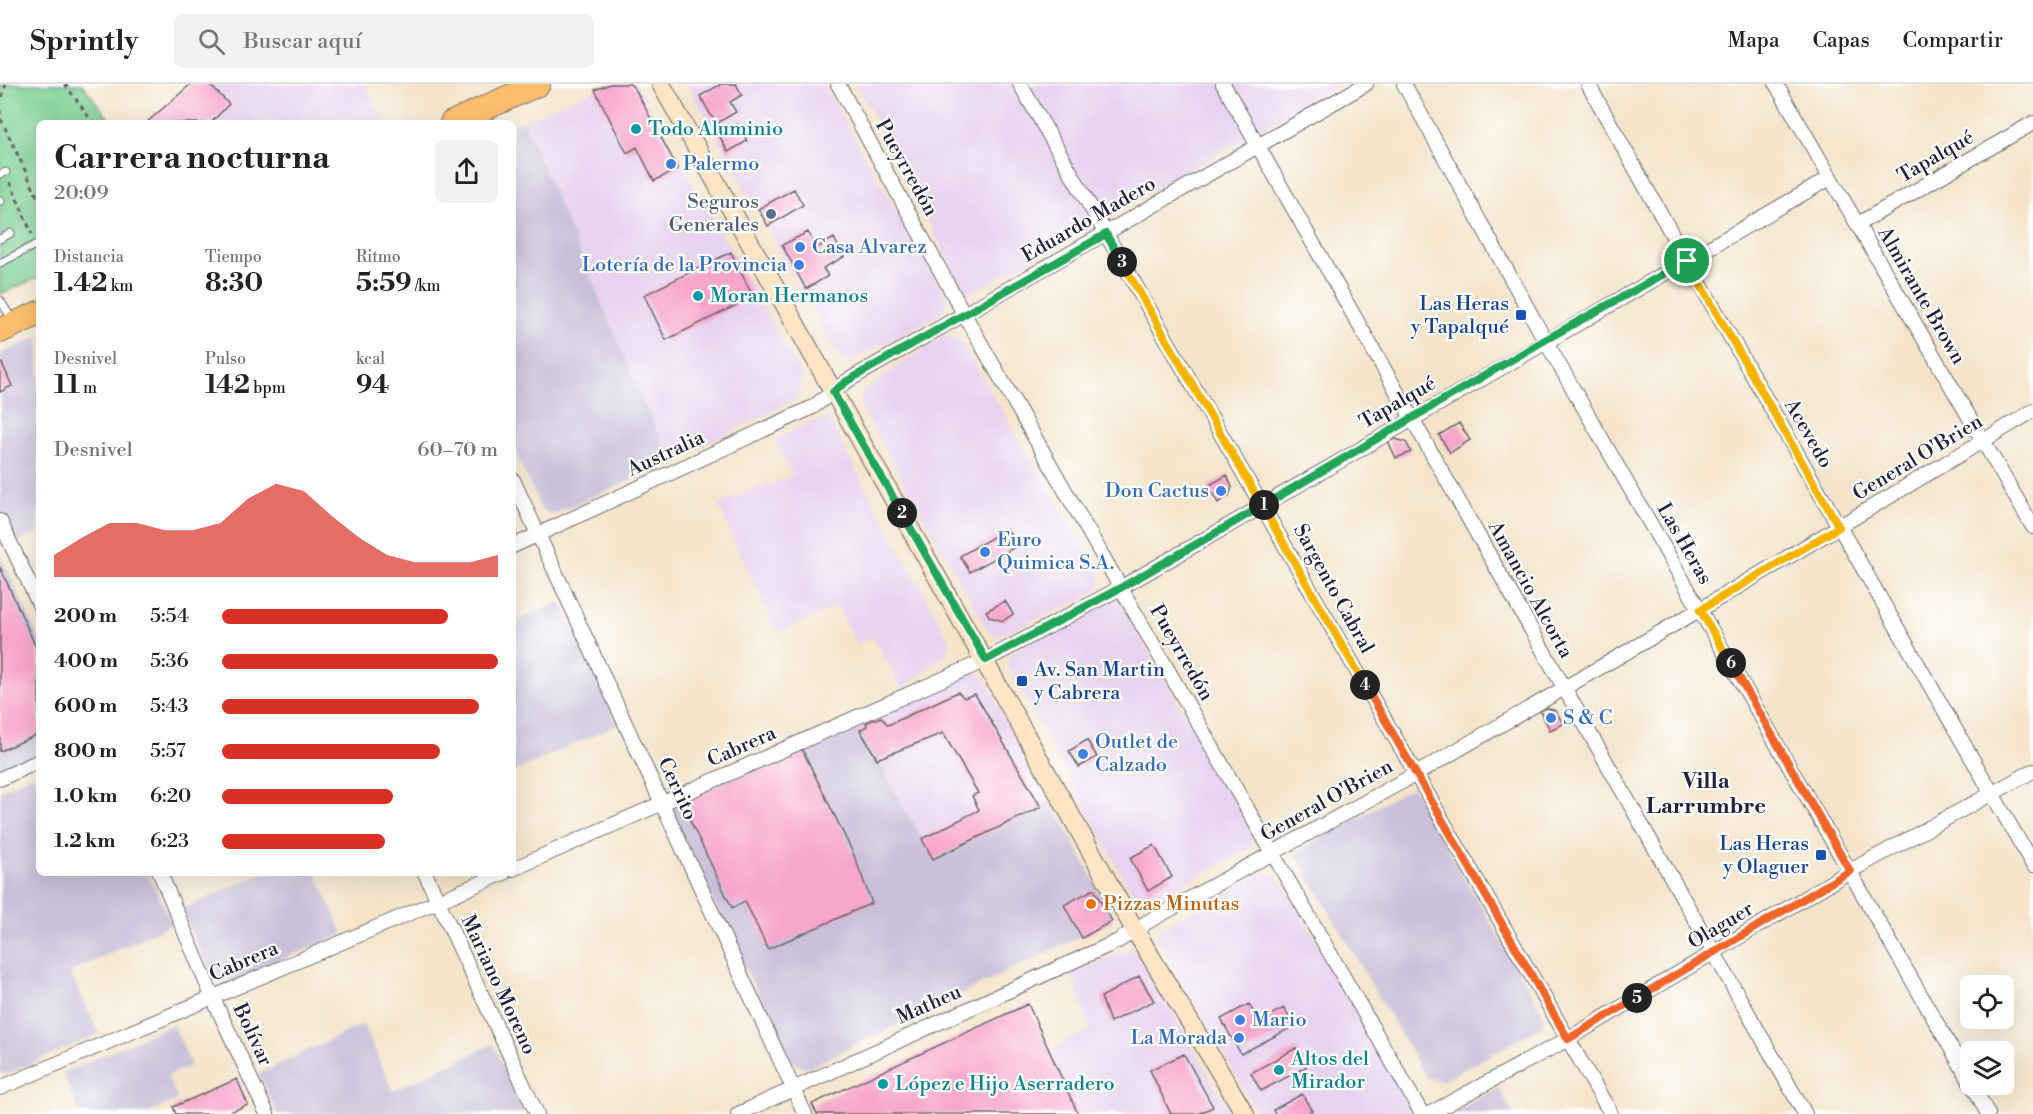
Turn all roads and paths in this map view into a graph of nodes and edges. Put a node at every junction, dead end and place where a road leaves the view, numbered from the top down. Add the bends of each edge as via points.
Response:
1 (6, 84) edge
2 (65, 84) edge
3 (538, 84) edge
4 (661, 84) edge
5 (838, 84) edge
6 (1020, 84) edge
7 (1223, 84) edge
8 (1366, 84) edge
9 (1404, 84) edge
10 (1588, 84) edge
11 (1776, 84) edge
12 (0, 104) edge
13 (91, 120) edge
14 (459, 120) edge
15 (2033, 123) edge
16 (1259, 146) junction
17 (3, 173) edge
18 (1830, 178) junction
19 (36, 194) edge
20 (1858, 224) junction
21 (11, 233) dead end
22 (1106, 234) junction
23 (0, 239) edge
24 (36, 242) edge
25 (36, 245) edge
26 (1687, 261) junction
27 (0, 263) edge
28 (0, 300) edge
29 (36, 314) edge
30 (964, 314) junction
31 (8, 327) edge
32 (1545, 340) junction
33 (833, 392) junction
34 (2033, 411) edge
35 (1410, 419) junction
36 (1982, 443) junction
37 (516, 487) edge
38 (1264, 505) junction
39 (0, 521) edge
40 (1839, 527) junction
41 (2033, 527) edge
42 (538, 535) junction
43 (516, 545) edge
44 (1122, 587) junction
45 (36, 598) edge
46 (1700, 610) junction
47 (986, 660) junction
48 (1562, 688) junction
49 (36, 762) edge
50 (2033, 771) edge
51 (1416, 774) junction
52 (0, 779) edge
53 (1993, 794) junction
54 (663, 804) junction
55 (1273, 853) junction
56 (2033, 865) edge
57 (516, 868) edge
58 (1850, 871) junction
59 (161, 876) edge
60 (426, 876) edge
61 (497, 876) edge
62 (438, 902) junction
63 (1136, 932) junction
64 (1714, 953) junction
65 (212, 996) junction
66 (1568, 1039) junction
67 (1960, 1065) edge
68 (0, 1088) edge
69 (793, 1088) junction
70 (1978, 1095) edge
71 (267, 1114) edge
72 (537, 1114) edge
73 (738, 1114) edge
74 (805, 1114) edge
75 (1245, 1114) edge
76 (1422, 1114) edge
77 (1428, 1114) edge
78 (1611, 1114) edge
79 (1805, 1114) edge
80 (1989, 1114) edge

1 - 12 path
2 - 13 path
3 - 14 highway
4 - 33 main road
5 - 30 street, Pueyrredón
6 - 22 street, Sargento Cabral
7 - 16 street, Amancio Alcorta
8 - 16 street, Eduardo Madero
9 - 32 street, Las Heras
10 - 26 street, Acevedo
11 - 18 street, Almirante Brown
12 - 19 path via 0,117
15 - 20 street, Tapalqué
16 - 22 street, Eduardo Madero
16 - 35 street, Amancio Alcorta
17 - 24 path
18 - 20 street, Almirante Brown
18 - 26 street, Tapalqué
20 - 36 street, Almirante Brown
21 - 23 lane
22 - 30 street, Eduardo Madero
22 - 38 street, Sargento Cabral
25 - 27 lane
26 - 32 street, Tapalqué
26 - 40 street, Acevedo
28 - 31 lane
29 - 31 highway
30 - 33 street, Eduardo Madero
30 - 44 street, Pueyrredón
32 - 35 street, Tapalqué
32 - 46 street, Las Heras
33 - 42 street, Australia via 813,407
33 - 47 main road
34 - 36 street, General O'Brien
35 - 38 street, Tapalqué
35 - 48 street, Amancio Alcorta
36 - 40 street, General O'Brien
36 - 41 street, Almirante Brown
37 - 42 street, Cerrito
38 - 44 street, Tapalqué
38 - 51 street, Sargento Cabral
39 - 45 street
40 - 46 street, General O'Brien
40 - 53 street, Acevedo
42 - 43 street, Australia
42 - 54 street, Cerrito
44 - 47 street, Tapalqué
44 - 55 street, Pueyrredón
46 - 48 street, General O'Brien
46 - 58 street, Las Heras
47 - 54 street, Cabrera
47 - 63 main road
48 - 51 street, General O'Brien
48 - 64 street, Amancio Alcorta
49 - 52 street
50 - 53 street, Olaguer
51 - 55 street, General O'Brien
51 - 66 street, Sargento Cabral
53 - 56 street, Acevedo
53 - 58 street, Olaguer
54 - 57 street, Cabrera
54 - 69 street, Cerrito
55 - 63 street, General O'Brien via 1149,921
55 - 76 street, Pueyrredón
58 - 64 street, Olaguer
58 - 67 street, Las Heras
59 - 65 street, Bolívar
60 - 62 street, Mariano Moreno
61 - 62 street, Cabrera
62 - 65 street, Cabrera
62 - 72 street, Mariano Moreno
63 - 69 street, Matheu
63 - 75 main road
64 - 66 street, Olaguer
64 - 79 street, Amancio Alcorta
65 - 68 street, Cabrera
65 - 71 street, Bolívar
66 - 77 street, Olaguer
66 - 78 street, Sargento Cabral
69 - 73 street, Matheu
69 - 74 street, Cerrito
70 - 80 street, Las Heras

